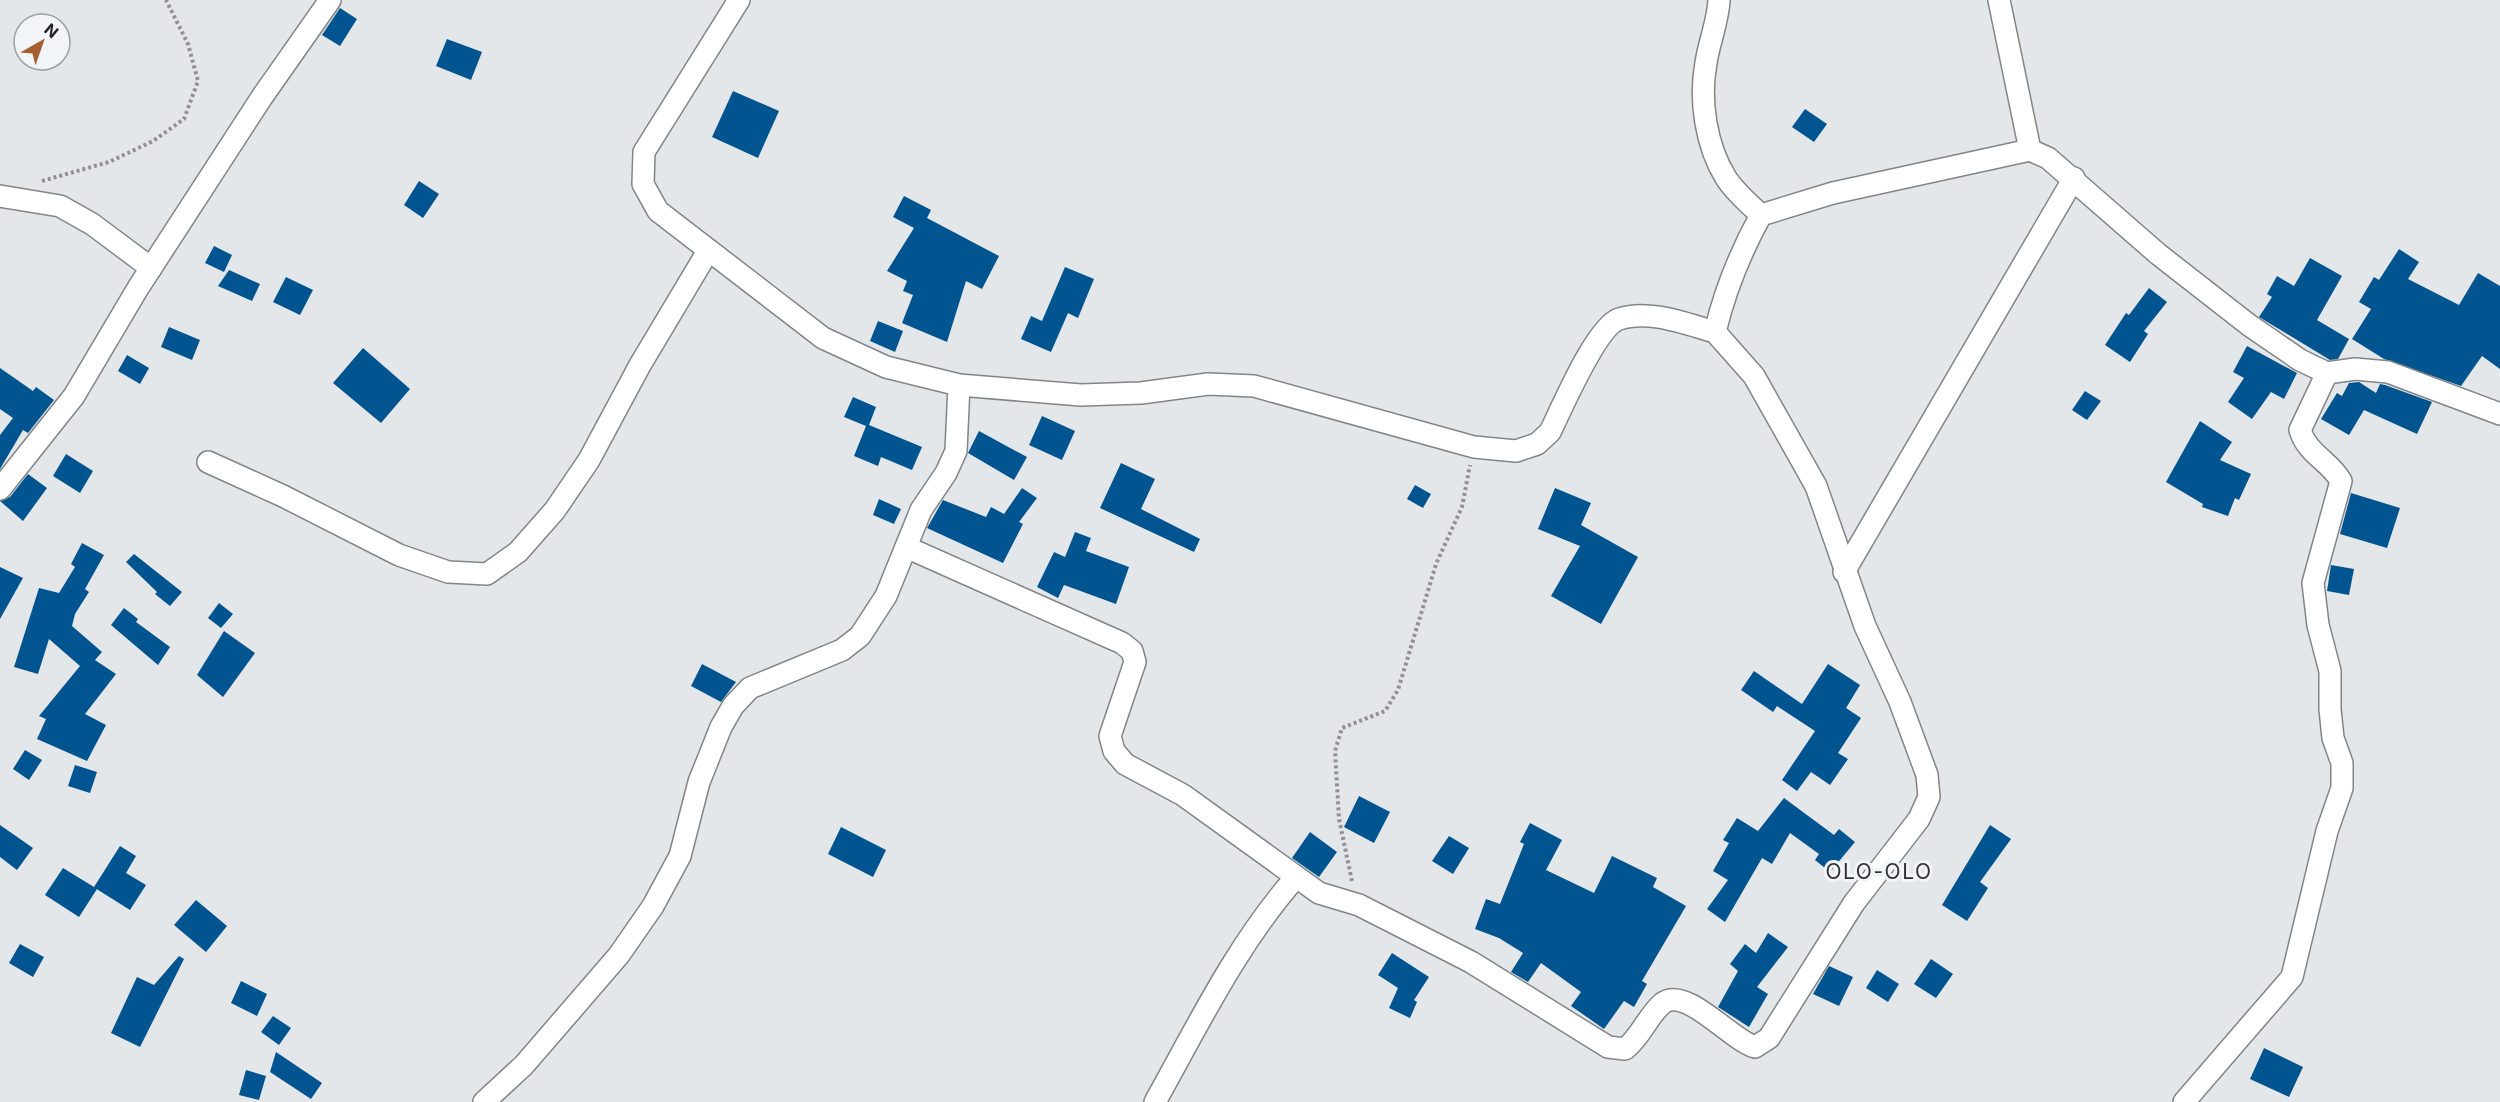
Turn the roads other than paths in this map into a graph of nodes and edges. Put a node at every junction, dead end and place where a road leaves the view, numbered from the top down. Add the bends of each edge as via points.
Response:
1 (330, 0) edge
2 (739, 0) edge
3 (1719, 0) edge
4 (1999, 0) edge
5 (2030, 150) junction
6 (2074, 178) junction
7 (0, 196) edge
8 (1761, 215) junction
9 (708, 251) junction
10 (151, 268) junction
11 (1714, 332) junction
12 (2327, 373) junction
13 (958, 385) junction
14 (2500, 414) edge
15 (208, 462) dead end
16 (0, 489) edge
17 (906, 547) junction
18 (1844, 572) junction
19 (1296, 877) junction
20 (484, 1102) edge
21 (1155, 1102) edge
22 (2184, 1102) edge

1 - 10 street
2 - 9 street via 644,152 643,184 658,211
3 - 8 street via 1703,86 1706,121 1715,157 1727,179
4 - 5 street
5 - 6 street
5 - 8 street via 1833,193
6 - 12 street via 2158,254 2249,325 2300,360
6 - 18 street
7 - 10 street via 60,206 92,224
8 - 11 street via 1741,249
9 - 13 street via 823,338 886,367
9 - 15 street via 555,510 518,552 487,574 448,572 399,555
10 - 16 street via 74,396
11 - 13 street via 1656,317 1617,319 1602,332 1550,432 1537,444 1516,452 1474,447 1254,386 1208,384 1141,393 1081,395
11 - 18 street via 1754,376 1816,486
12 - 14 street via 2355,369 2388,372
12 - 22 street via 2301,430 2313,453 2341,481 2313,583 2318,625 2330,671 2330,709 2333,738 2342,763 2342,788 2327,831 2292,977
13 - 17 street via 956,451 921,510
17 - 19 street via 1131,651 1134,662 1110,736 1114,751 1125,764 1183,795
17 - 20 street via 886,596 860,636 842,650 750,688 733,706 699,782 680,856 662,892 619,955 524,1065
18 - 19 street via 1900,702 1927,775 1929,797 1919,819 1854,903 1763,1044 1744,1044 1679,998 1662,1004 1633,1044 1625,1049 1608,1047 1471,962 1359,905 1319,893
19 - 21 street via 1269,908 1192,1030

